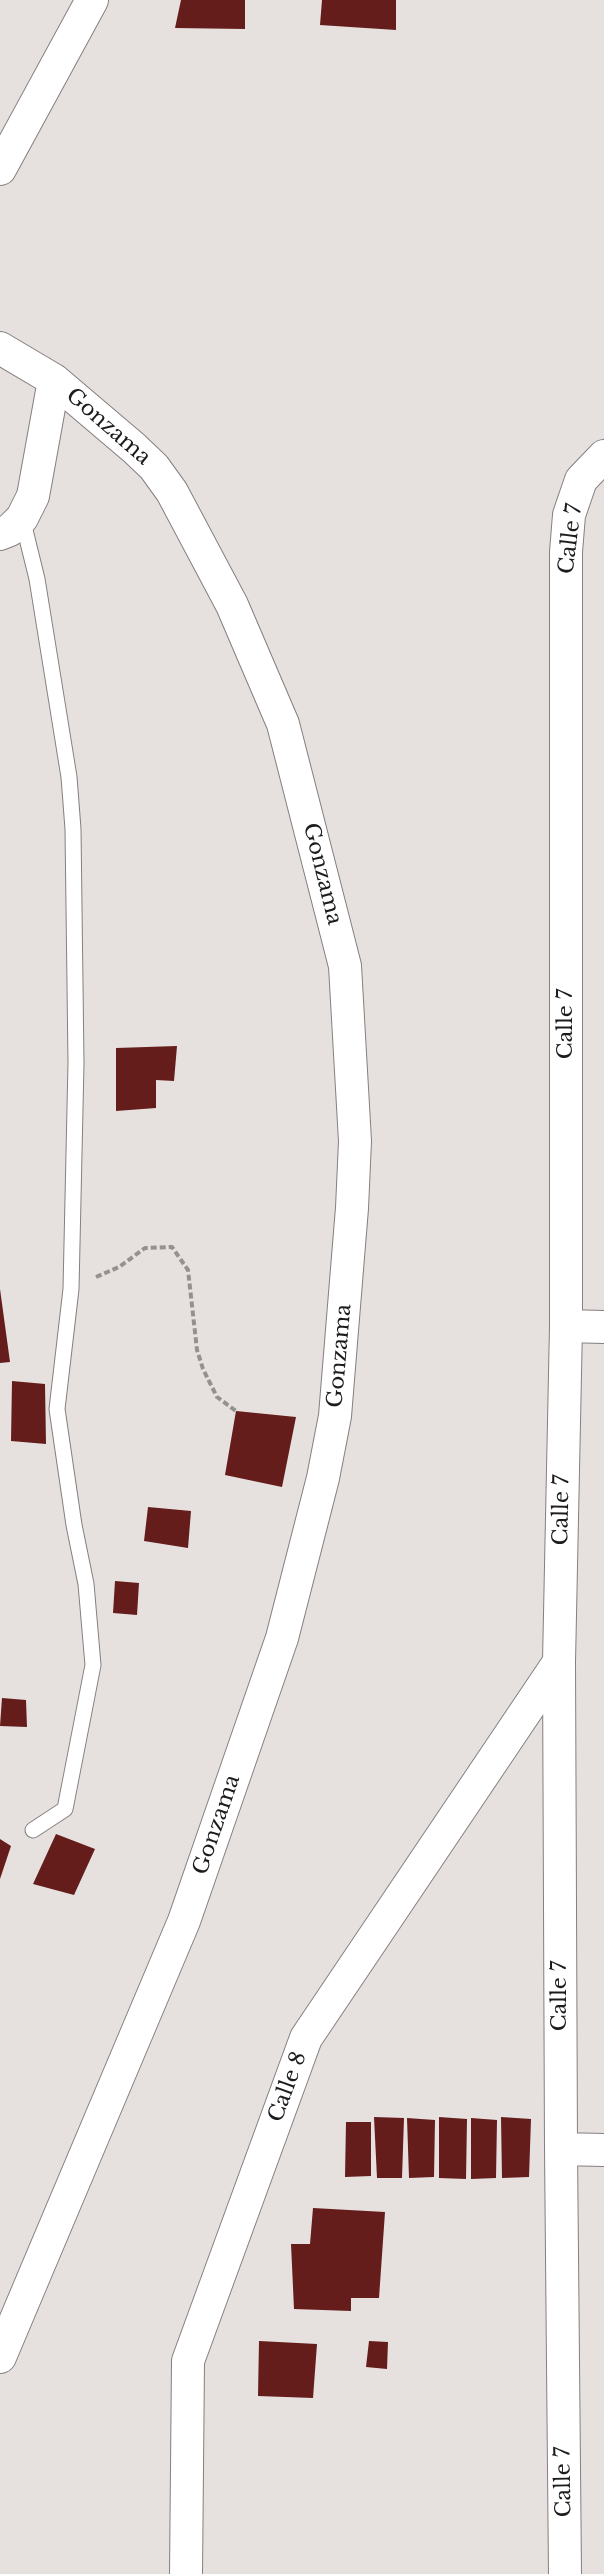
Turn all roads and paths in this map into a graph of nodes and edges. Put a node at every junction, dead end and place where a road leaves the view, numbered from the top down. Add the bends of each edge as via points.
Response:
1 (92, 0) edge
2 (0, 169) edge
3 (0, 348) edge
4 (54, 380) junction
5 (603, 456) edge
6 (11, 526) edge
7 (71, 1288) junction
8 (566, 1326) junction
9 (604, 1327) edge
10 (236, 1411) dead end
11 (559, 1662) junction
12 (33, 1830) dead end
13 (561, 2149) junction
14 (604, 2150) edge
15 (0, 2358) edge
16 (186, 2574) edge
17 (566, 2574) edge

1 - 2 street
3 - 4 street, Gonzama
4 - 6 street via 33,496
4 - 15 street, Gonzama via 154,467 171,492 232,605 283,724 345,966 355,1142 335,1416 282,1638 184,1921
5 - 8 street, Calle 7 via 581,480 569,515 566,552
6 - 7 lane via 39,591 69,777 76,1063
7 - 10 path via 119,1267 145,1248 172,1247 188,1270 197,1350 203,1369 217,1396
7 - 12 lane via 57,1410 86,1584 93,1665 65,1809
8 - 9 street
8 - 11 street, Calle 7
11 - 13 street, Calle 7
11 - 16 street, Calle 8 via 306,2038 188,2361
13 - 14 street
13 - 17 street, Calle 7

